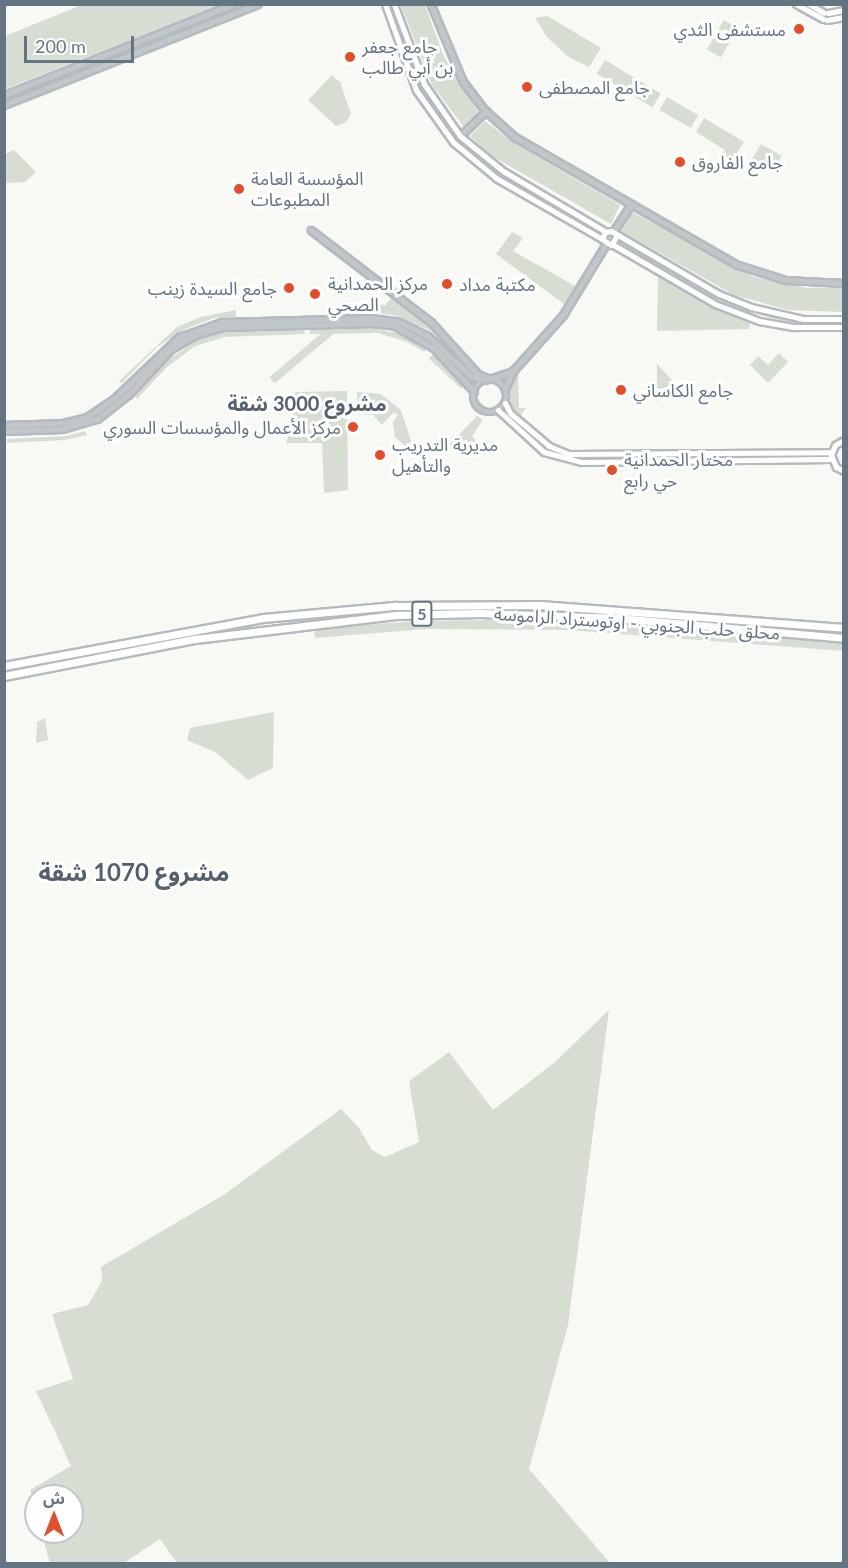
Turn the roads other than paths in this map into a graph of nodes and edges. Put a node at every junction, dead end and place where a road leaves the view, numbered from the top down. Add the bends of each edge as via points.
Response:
1 (234, 4) edge
2 (258, 4) edge
3 (385, 4) edge
4 (394, 4) edge
5 (431, 4) edge
6 (796, 4) edge
7 (809, 4) edge
8 (814, 12) junction
9 (841, 14) edge
10 (4, 95) edge
11 (4, 105) edge
12 (486, 111) junction
13 (460, 136) junction
14 (631, 204) junction
15 (311, 230) dead end
16 (606, 232) junction
17 (615, 235) junction
18 (607, 242) junction
19 (843, 283) edge
20 (843, 319) edge
21 (355, 321) junction
22 (843, 327) edge
23 (513, 370) junction
24 (487, 380) junction
25 (505, 390) junction
26 (474, 391) junction
27 (505, 403) junction
28 (498, 410) junction
29 (4, 425) edge
30 (28, 427) junction
31 (4, 431) edge
32 (843, 440) edge
33 (831, 452) junction
34 (831, 459) junction
35 (843, 471) edge
36 (843, 628) edge
37 (843, 638) edge
38 (4, 666) edge
39 (4, 676) edge

1 - 10 street
2 - 11 street
3 - 18 main road via 416,90 453,142 496,178
4 - 13 main road via 424,84
5 - 12 street via 454,64
6 - 8 main road
7 - 8 main road
8 - 9 main road via 826,17
12 - 13 street
12 - 14 street via 521,141
13 - 16 main road via 503,171
14 - 17 street
14 - 19 street via 757,272 800,282
15 - 24 street via 431,321
16 - 17 main road
16 - 18 main road
17 - 18 main road
17 - 20 main road via 751,307 803,319
18 - 22 main road via 715,304 759,321 794,327
18 - 23 street via 556,325
21 - 24 street via 383,319 418,330 471,376
21 - 26 street via 395,326 415,335 434,348
21 - 30 street via 222,322 200,328 168,345 114,399 87,417
23 - 24 street
23 - 25 street
24 - 25 street
24 - 26 street
25 - 27 street
26 - 28 street via 479,408
27 - 28 street
27 - 33 main road via 510,413 549,446 569,454
28 - 34 main road via 544,452 582,462
29 - 30 street
30 - 31 street
32 - 33 main road
33 - 34 main road
34 - 35 main road
36 - 38 highway, محلق حلب الجنوبي - اوتوستراد الراموسة / 5 via 562,606 396,606 263,618
37 - 39 highway, محلق حلب الجنوبي - اوتوستراد الراموسة / 5 via 617,618 480,613 396,615 195,639

